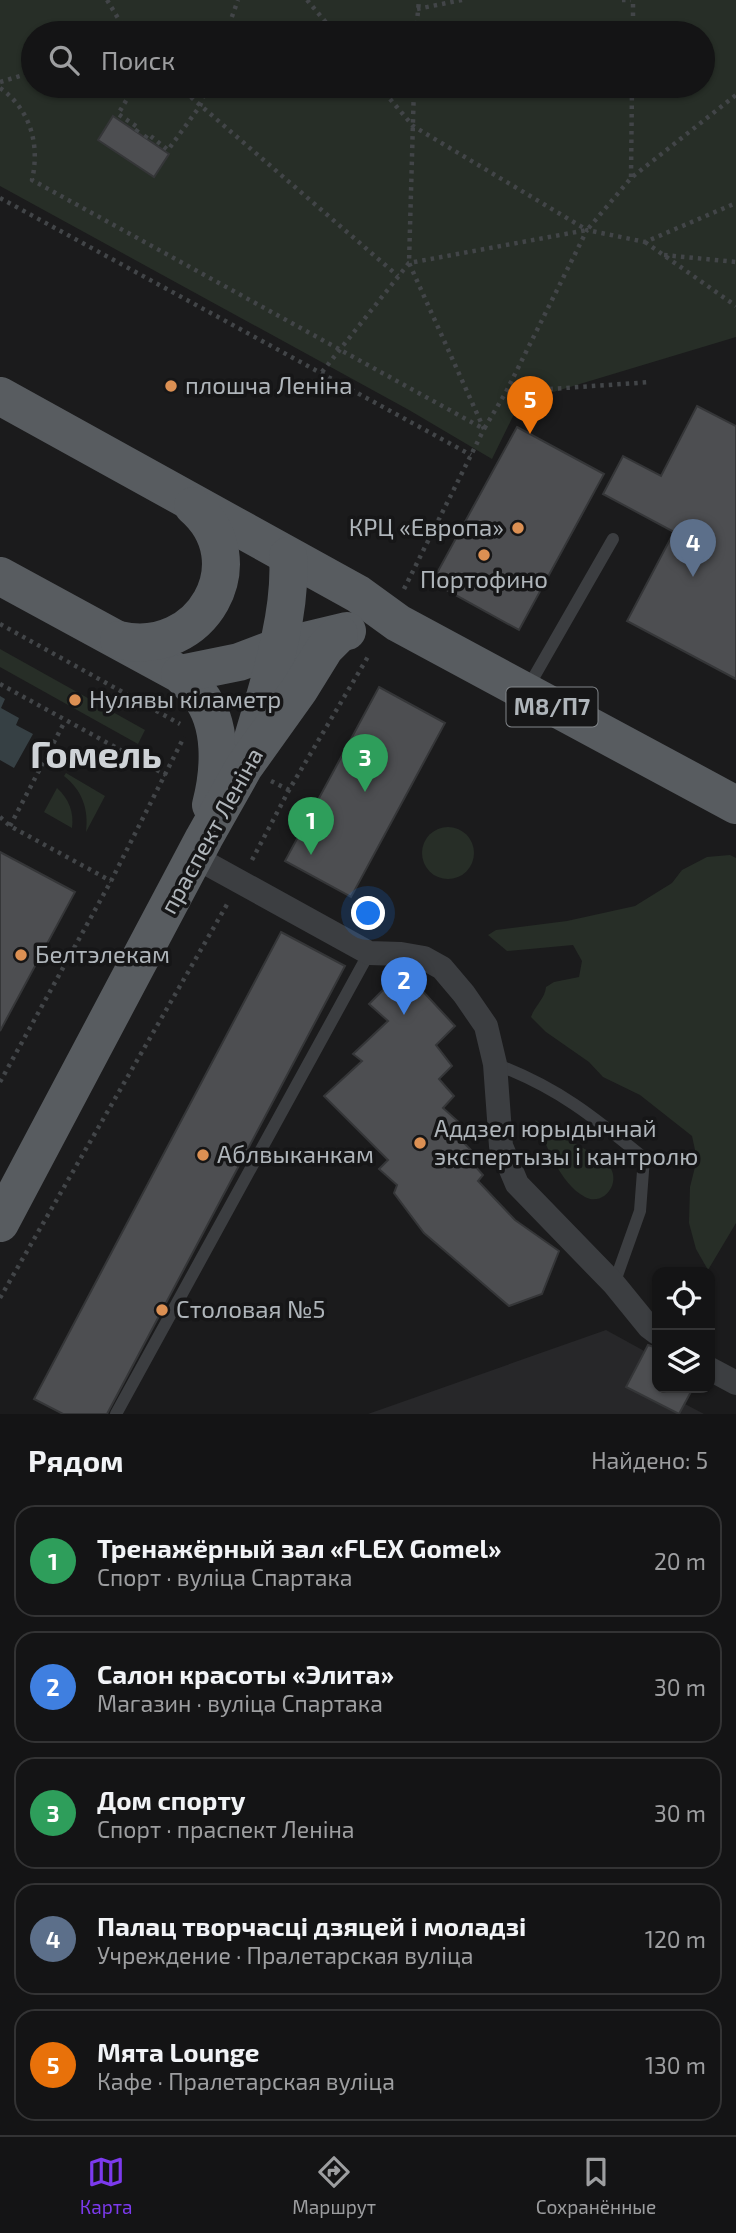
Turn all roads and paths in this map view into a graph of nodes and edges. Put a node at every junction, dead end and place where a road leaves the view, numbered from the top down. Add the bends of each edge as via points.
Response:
1 (107, 0) edge
2 (238, 0) edge
3 (307, 0) edge
4 (419, 0) edge
5 (462, 0) edge
6 (622, 0) edge
7 (632, 0) edge
8 (417, 9) junction
9 (120, 21) edge
10 (230, 21) edge
11 (325, 21) edge
12 (416, 21) edge
13 (633, 21) edge
14 (21, 76) edge
15 (0, 82) edge
16 (0, 88) edge
17 (736, 96) edge
18 (128, 98) edge
19 (191, 98) edge
20 (203, 98) edge
21 (389, 98) edge
22 (414, 98) edge
23 (632, 98) edge
24 (200, 106) junction
25 (413, 126) junction
26 (136, 132) dead end
27 (145, 138) dead end
28 (631, 178) junction
29 (0, 198) edge
30 (736, 202) edge
31 (587, 230) junction
32 (645, 243) junction
33 (663, 255) junction
34 (736, 262) edge
35 (408, 263) junction
36 (398, 276) junction
37 (736, 306) edge
38 (338, 350) junction
39 (322, 372) junction
40 (651, 382) dead end
41 (506, 393) junction
42 (0, 396) edge
43 (484, 429) junction
44 (471, 455) junction
45 (183, 498) junction
46 (613, 539) dead end
47 (288, 556) junction
48 (0, 576) edge
49 (0, 624) edge
50 (375, 624) junction
51 (106, 634) junction
52 (276, 648) junction
53 (180, 674) junction
54 (0, 684) edge
55 (525, 692) junction
56 (65, 721) junction
57 (244, 766) junction
58 (166, 775) junction
59 (736, 805) edge
60 (0, 817) edge
61 (10, 826) junction
62 (199, 848) junction
63 (111, 881) junction
64 (240, 881) junction
65 (369, 953) junction
66 (495, 1064) junction
67 (0, 1082) edge
68 (0, 1223) edge
69 (614, 1284) junction
70 (0, 1298) edge
71 (653, 1330) edge
72 (715, 1372) edge
73 (736, 1383) edge
74 (116, 1414) edge

1 - 9 path
2 - 10 path
3 - 11 path
4 - 8 path
5 - 8 path
6 - 7 path
7 - 13 path
8 - 12 path
14 - 15 path
16 - 38 path via 18,105 33,133 32,180
17 - 28 path
18 - 26 path via 118,114 139,128
19 - 24 path
20 - 24 path
21 - 25 path
22 - 25 path
23 - 28 path
24 - 27 path via 168,150 148,134
24 - 36 path
25 - 31 path
25 - 35 path
28 - 31 path
29 - 39 path
30 - 32 path
31 - 32 path
31 - 35 path
31 - 41 path
32 - 33 path
33 - 34 path
33 - 37 path
35 - 36 path
35 - 43 path
36 - 38 path
38 - 39 path
38 - 43 path
39 - 44 path
40 - 41 path
41 - 43 path
42 - 45 main road, М8/П7
43 - 44 path
44 - 50 path
45 - 47 main road, М8/П7
45 - 51 main road via 206,521 219,551 218,584 212,599 193,624 166,639 135,643
46 - 55 lane
47 - 50 main road, М8/П7 via 358,594
47 - 52 main road via 287,607
48 - 51 main road
49 - 58 path via 183,727 185,736
50 - 52 main road
50 - 55 main road, М8/П7
50 - 57 main road, праспект Леніна via 325,648
50 - 64 path
51 - 53 main road
52 - 53 main road via 239,662
52 - 57 main road
53 - 62 main road via 200,695 220,754
54 - 56 path
55 - 59 main road, М8/П7
56 - 58 path
56 - 61 path
57 - 62 main road, праспект Леніна
58 - 63 path
60 - 61 path
61 - 63 path
62 - 64 street
62 - 68 main road, праспект Леніна
63 - 67 path
64 - 65 street
64 - 70 path
65 - 66 street via 424,958 442,968 486,1027
65 - 74 lane
66 - 69 street via 501,1146 517,1184
66 - 69 lane via 528,1076 586,1110 644,1158 640,1212
69 - 71 street
72 - 73 street

